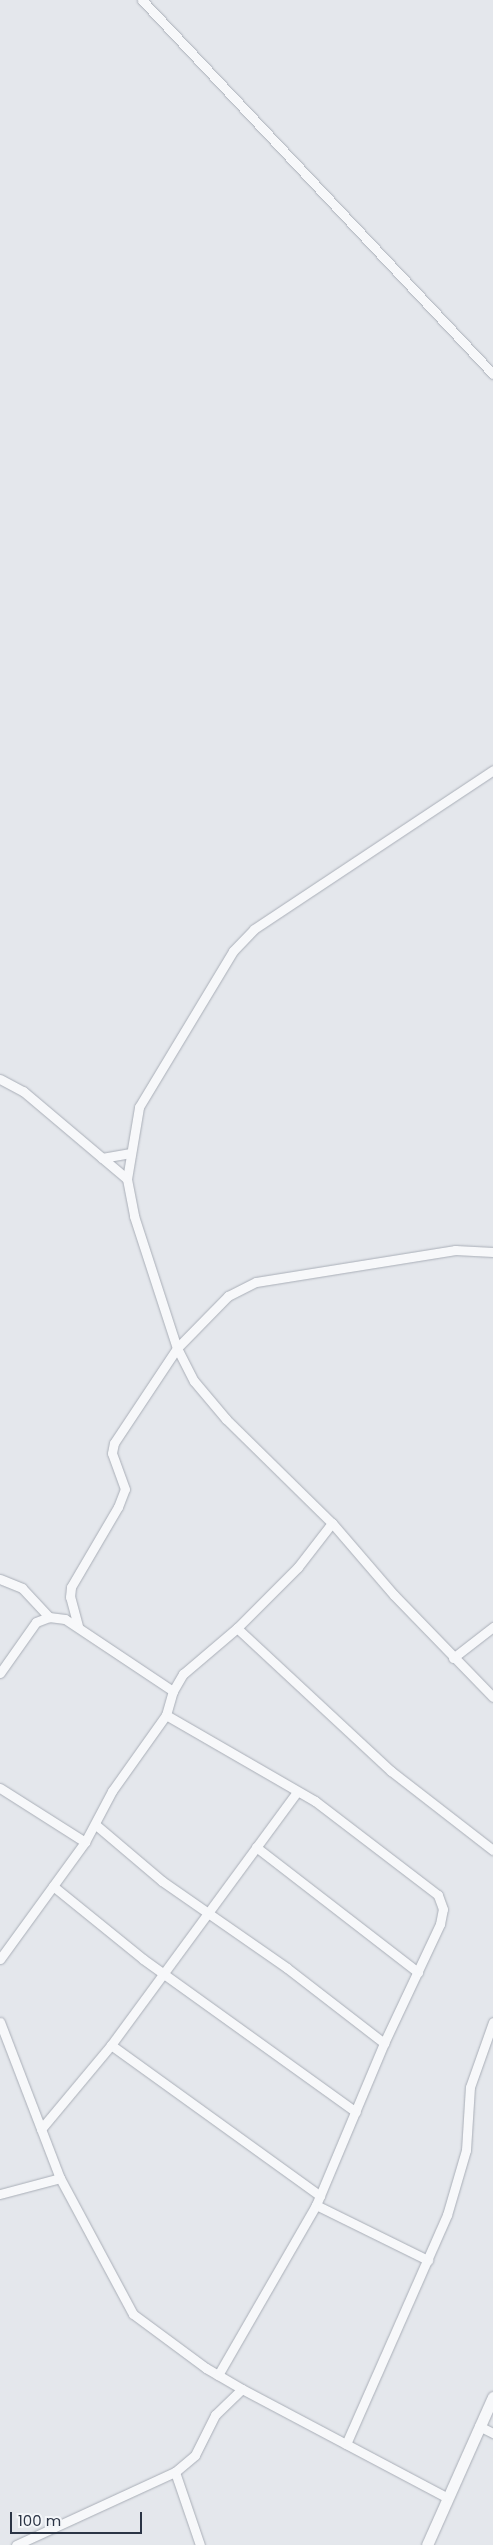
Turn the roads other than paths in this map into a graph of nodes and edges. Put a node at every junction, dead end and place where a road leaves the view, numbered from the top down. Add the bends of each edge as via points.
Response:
1 (142, 0) edge
2 (493, 374) edge
3 (493, 770) edge
4 (0, 1079) edge
5 (131, 1154) junction
6 (102, 1158) junction
7 (127, 1179) junction
8 (493, 1252) edge
9 (177, 1348) junction
10 (332, 1523) junction
11 (0, 1580) edge
12 (49, 1617) junction
13 (78, 1626) junction
14 (493, 1627) edge
15 (237, 1628) junction
16 (453, 1658) junction
17 (0, 1673) edge
18 (173, 1691) junction
19 (493, 1697) edge
20 (166, 1715) junction
21 (0, 1788) edge
22 (297, 1792) junction
23 (96, 1825) junction
24 (86, 1842) junction
25 (256, 1847) junction
26 (493, 1850) edge
27 (53, 1886) junction
28 (207, 1913) junction
29 (0, 1959) edge
30 (163, 1972) junction
31 (418, 1972) junction
32 (0, 2022) edge
33 (493, 2022) edge
34 (384, 2043) junction
35 (111, 2045) junction
36 (356, 2112) junction
37 (41, 2129) junction
38 (60, 2178) junction
39 (0, 2194) edge
40 (318, 2201) junction
41 (428, 2260) junction
42 (218, 2375) junction
43 (242, 2389) junction
44 (493, 2398) edge
45 (479, 2426) junction
46 (493, 2433) edge
47 (346, 2444) junction
48 (175, 2472) junction
49 (448, 2498) junction
50 (16, 2545) edge
51 (200, 2545) edge
52 (427, 2545) edge

1 - 2 street
3 - 5 street via 254,929 233,951 138,1106
4 - 6 street via 15,1085
5 - 6 street
5 - 7 street
6 - 7 street
7 - 9 street via 134,1216
8 - 9 street via 455,1250 256,1282 228,1296
9 - 10 street via 194,1380 226,1419
9 - 13 street via 114,1443 112,1453 125,1489 118,1507 71,1587 70,1597
10 - 15 street via 298,1567
10 - 16 street
11 - 12 street via 22,1588 37,1600
12 - 13 street via 65,1619
12 - 17 street via 36,1622
13 - 18 street
14 - 16 street
15 - 18 street via 183,1674
15 - 26 street via 391,1771
16 - 19 street
18 - 20 street
20 - 22 street
20 - 23 street via 112,1791
21 - 24 street
22 - 25 street
22 - 31 street via 363,1836 438,1895 443,1909 440,1924
23 - 24 street
23 - 28 street
24 - 27 street
25 - 28 street
25 - 31 street
27 - 29 street
27 - 30 street
28 - 30 street
28 - 34 street via 287,1968
30 - 35 street
30 - 36 street
31 - 34 street
32 - 37 street
33 - 41 street via 470,2088 466,2150 458,2181
34 - 36 street
35 - 37 street
35 - 40 street
36 - 40 street
37 - 38 street
38 - 39 street
38 - 42 street via 133,2314
40 - 41 street
40 - 42 street
41 - 47 street
42 - 43 street
43 - 47 street
43 - 48 street via 215,2416 195,2455
44 - 45 street
45 - 46 street
45 - 49 street
47 - 49 street
48 - 50 street
48 - 51 street
49 - 52 street

